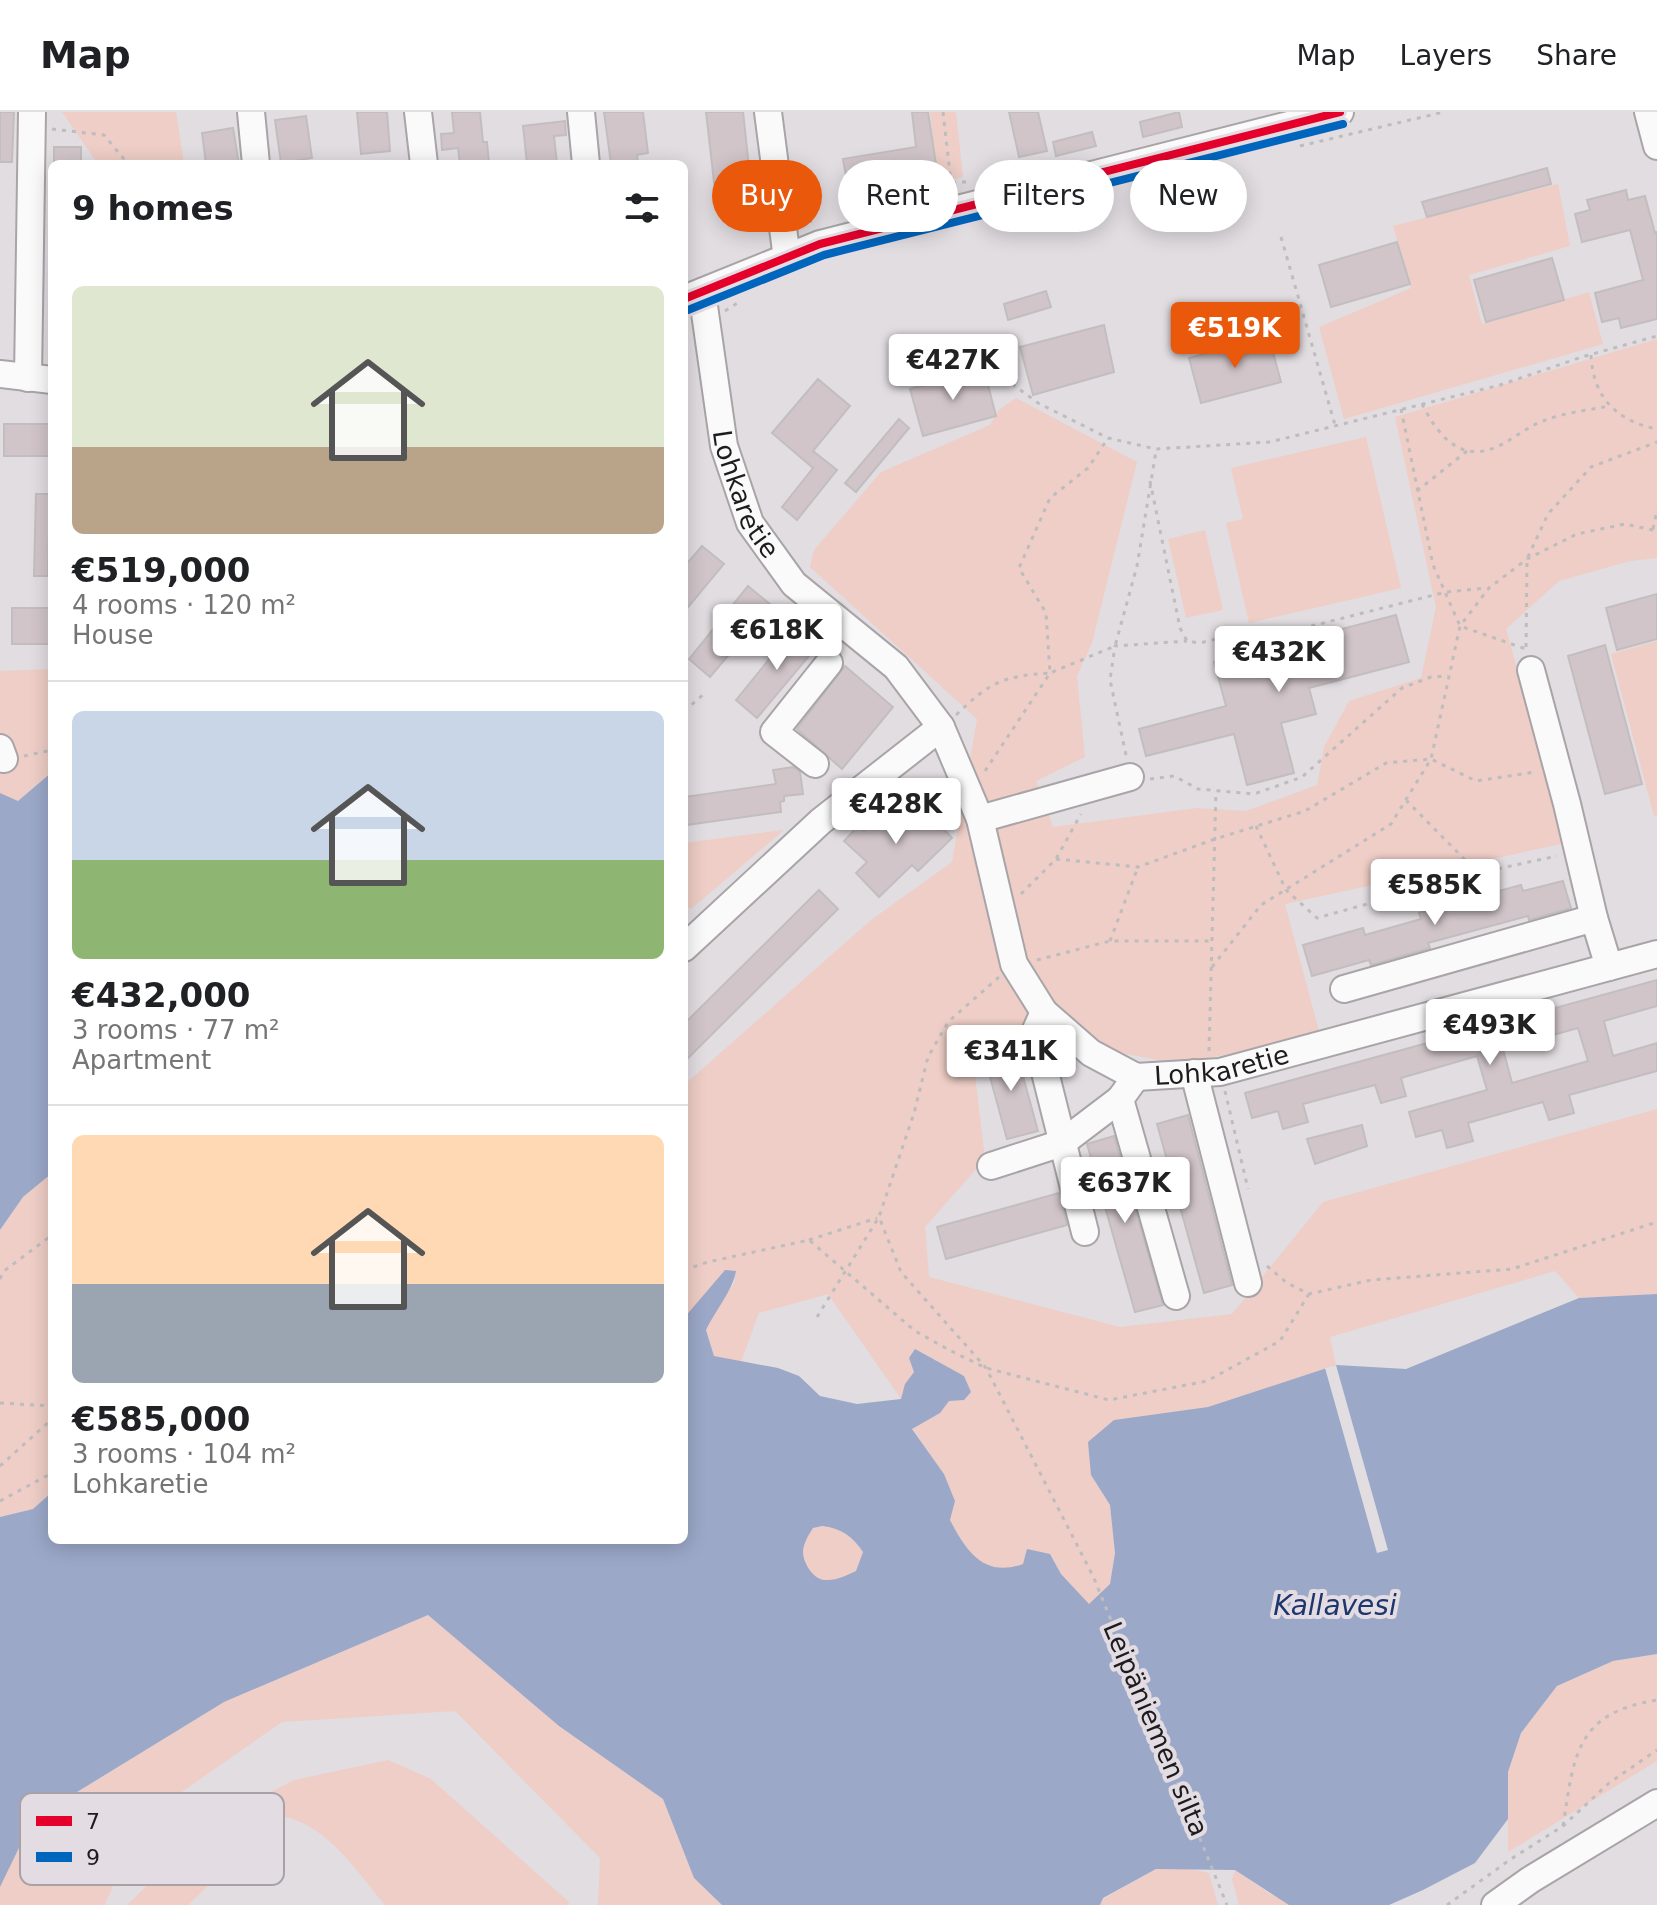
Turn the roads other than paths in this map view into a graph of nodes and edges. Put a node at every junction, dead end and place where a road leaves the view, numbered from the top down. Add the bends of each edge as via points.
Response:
1 (251, 112) edge
2 (418, 112) edge
3 (581, 112) edge
4 (768, 112) edge
5 (1340, 112) edge
6 (1648, 112) edge
7 (32, 120) edge
8 (1262, 121) edge
9 (1657, 146) edge
10 (256, 160) edge
11 (424, 160) edge
12 (586, 160) edge
13 (787, 259) junction
14 (693, 296) edge
15 (0, 374) edge
16 (40, 379) edge
17 (1528, 659) road end
18 (829, 663) dead end
19 (941, 727) junction
20 (815, 764) dead end
21 (1130, 777) road end
22 (980, 819) junction
23 (1594, 918) junction
24 (688, 944) edge
25 (1657, 954) edge
26 (1609, 967) junction
27 (1344, 989) dead end
28 (1044, 1012) junction
29 (1208, 1069) junction
30 (1136, 1077) junction
31 (1120, 1099) junction
32 (1062, 1143) junction
33 (991, 1166) dead end
34 (1085, 1232) dead end
35 (1257, 1274) road end
36 (1176, 1296) dead end
37 (1657, 1803) edge
38 (1495, 1905) edge

1 - 10 street
2 - 11 street
3 - 12 street
4 - 13 street
5 - 8 street
6 - 9 street
7 - 16 street
8 - 13 street via 820,244
13 - 14 street
14 - 19 street, Lohkaretie via 724,446 750,523 794,584 896,667
15 - 16 street
17 - 23 street
18 - 20 street via 774,732
19 - 22 street, Lohkaretie
19 - 24 street via 821,821
21 - 22 street
22 - 28 street, Lohkaretie via 1023,962
23 - 26 street
23 - 27 street
25 - 26 street, Lohkaretie
26 - 29 street, Lohkaretie
28 - 30 street, Lohkaretie via 1091,1053
28 - 32 street via 1035,1032
29 - 30 street, Lohkaretie
29 - 35 street
30 - 31 street
31 - 32 street
31 - 36 street
32 - 33 street
32 - 34 street
37 - 38 street

